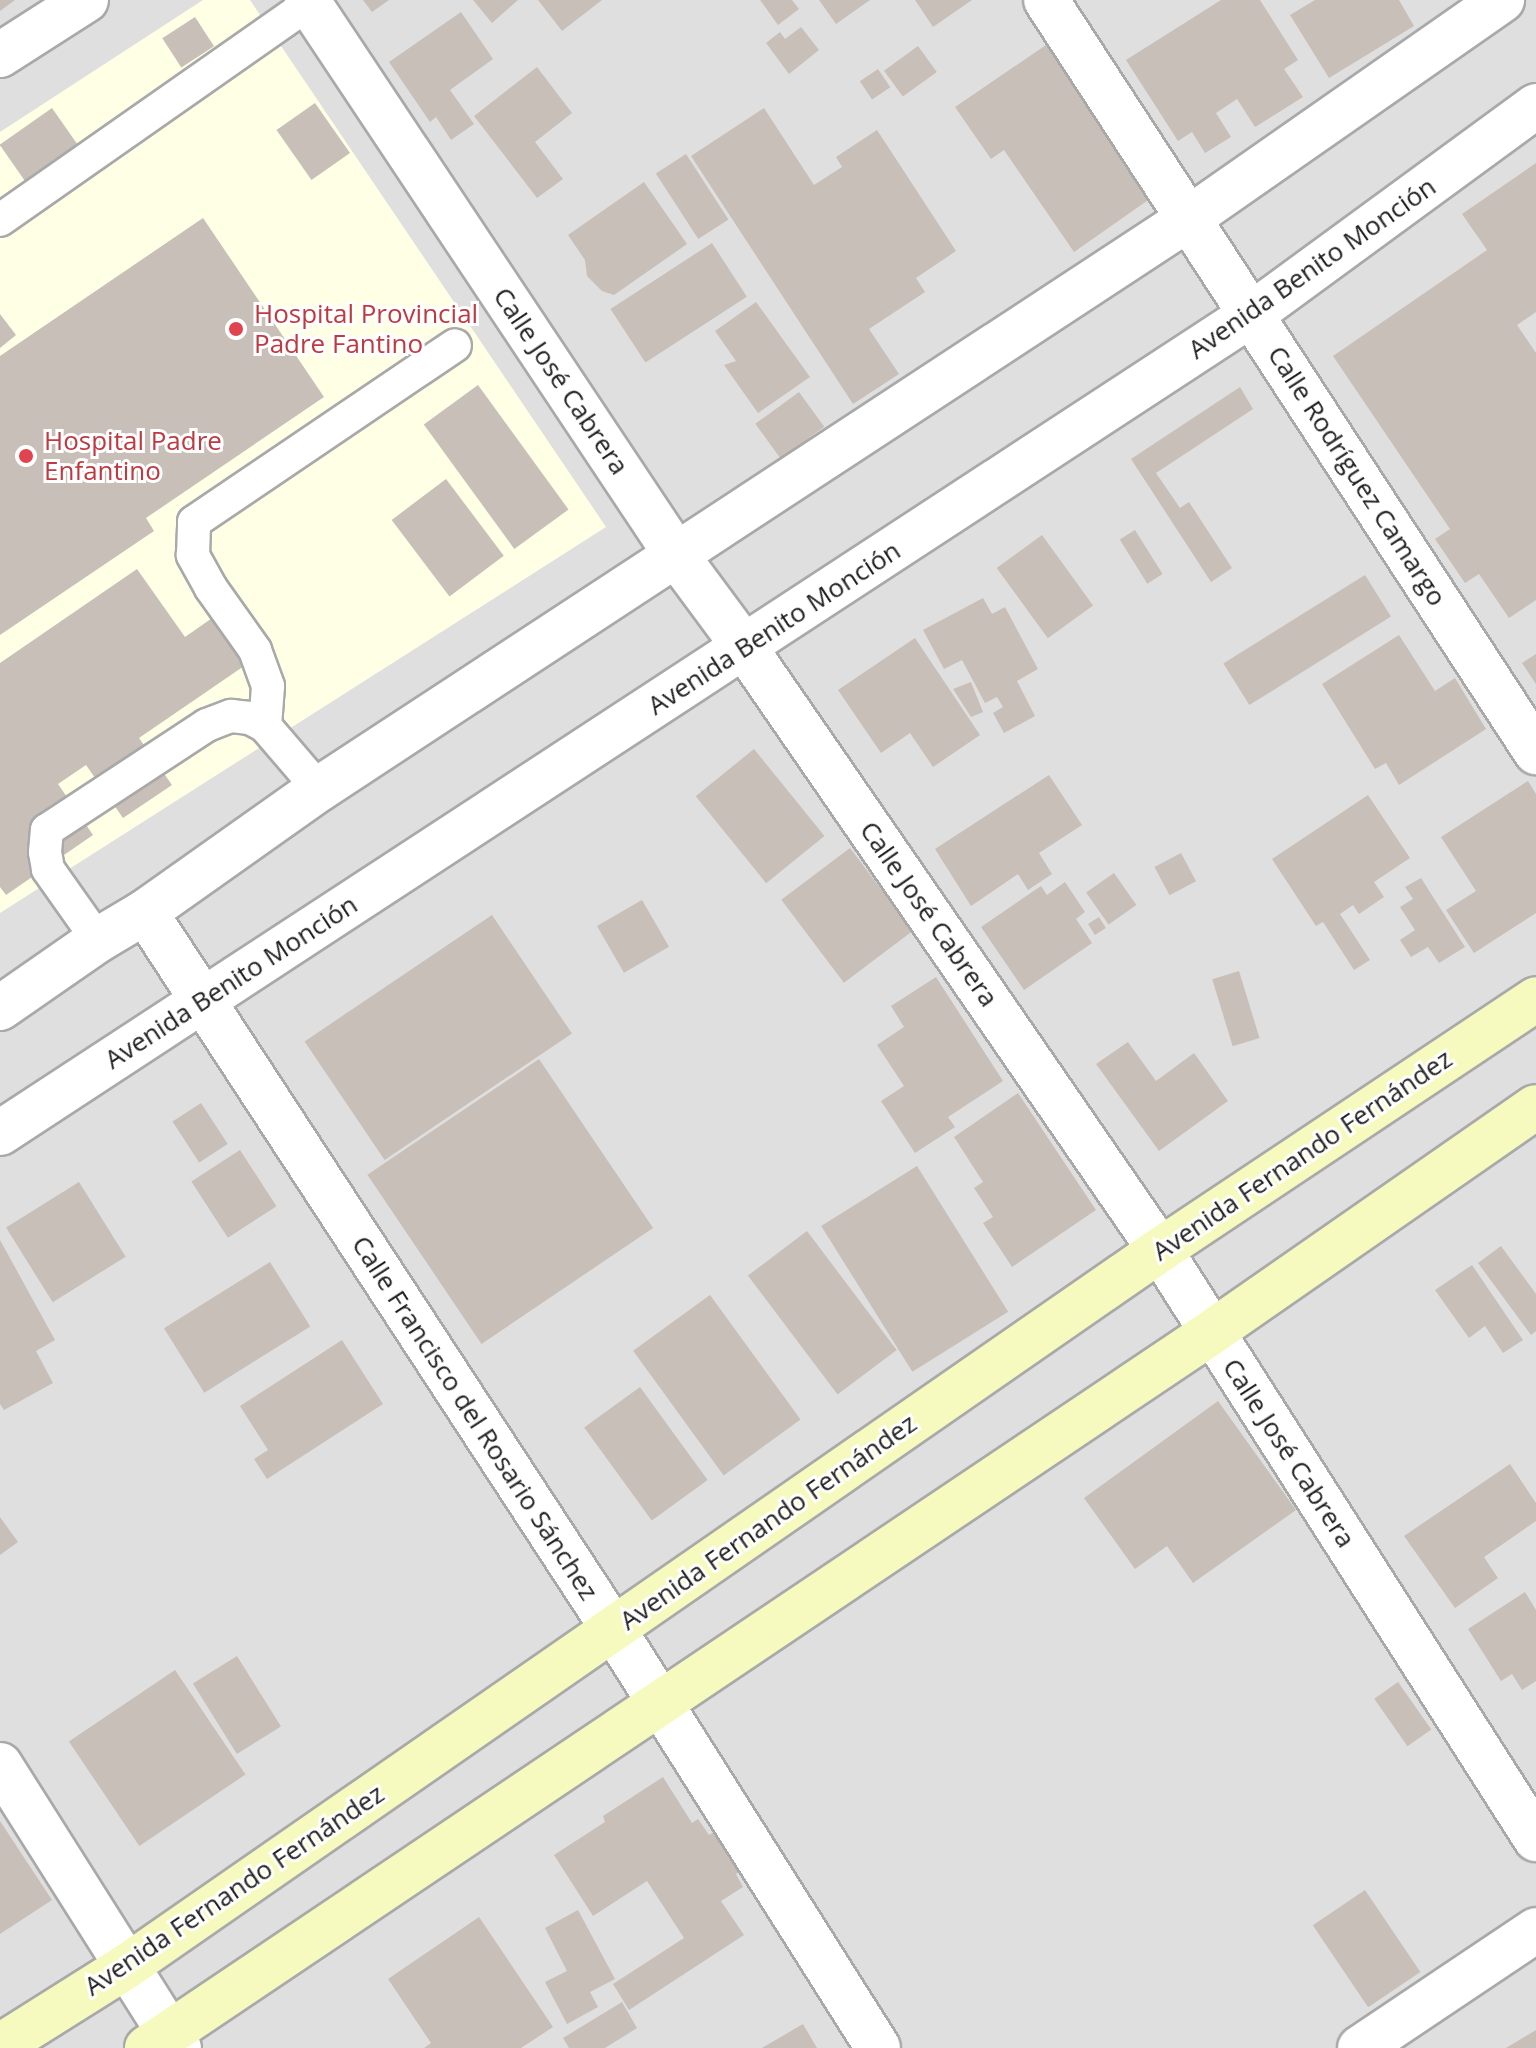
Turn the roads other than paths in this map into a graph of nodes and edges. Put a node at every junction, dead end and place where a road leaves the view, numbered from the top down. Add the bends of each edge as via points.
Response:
1 (86, 0) edge
2 (1046, 0) edge
3 (1502, 0) edge
4 (308, 2) edge
5 (0, 55) edge
6 (1536, 106) edge
7 (1188, 219) junction
8 (0, 220) edge
9 (1252, 314) junction
10 (455, 345) dead end
11 (677, 556) junction
12 (745, 648) junction
13 (265, 726) junction
14 (1536, 752) edge
15 (319, 789) junction
16 (145, 912) junction
17 (98, 940) junction
18 (1536, 999) edge
19 (202, 1001) junction
20 (0, 1008) edge
21 (1536, 1107) edge
22 (0, 1133) edge
23 (1160, 1250) junction
24 (1212, 1332) junction
25 (614, 1630) junction
26 (660, 1703) junction
27 (0, 1765) edge
28 (1536, 1839) edge
29 (1536, 1930) edge
30 (127, 1966) junction
31 (165, 2043) edge
32 (0, 2046) edge
33 (878, 2048) edge
34 (1360, 2048) edge

1 - 5 street
2 - 7 street, Calle Rodríguez Camargo
3 - 7 street
4 - 8 lane
4 - 11 street, Calle José Cabrera
6 - 9 street, Avenida Benito Monción
7 - 9 street, Calle Rodríguez Camargo
7 - 11 street
9 - 12 street, Avenida Benito Monción
9 - 14 street, Calle Rodríguez Camargo
10 - 13 lane via 194,522 193,555 255,650 268,686
11 - 12 street, Calle José Cabrera
11 - 15 street
12 - 19 street, Avenida Benito Monción
12 - 23 street, Calle José Cabrera
13 - 15 lane
13 - 17 lane via 231,716 207,725 47,830 48,869
15 - 16 street
16 - 17 street
16 - 19 street, Calle Francisco del Rosario Sánchez
17 - 20 street
18 - 23 main road, Avenida Fernando Fernández
19 - 22 street, Avenida Benito Monción
19 - 25 street, Calle Francisco del Rosario Sánchez
21 - 24 main road
23 - 24 street, Calle José Cabrera
23 - 25 main road, Avenida Fernando Fernández
24 - 26 main road
24 - 28 street, Calle José Cabrera
25 - 26 street, Calle Francisco del Rosario Sánchez
25 - 30 main road, Avenida Fernando Fernández
26 - 31 main road
26 - 33 street, Calle Francisco del Rosario Sánchez
27 - 30 street
29 - 34 street
30 - 31 street
30 - 32 main road, Avenida Fernando Fernández

